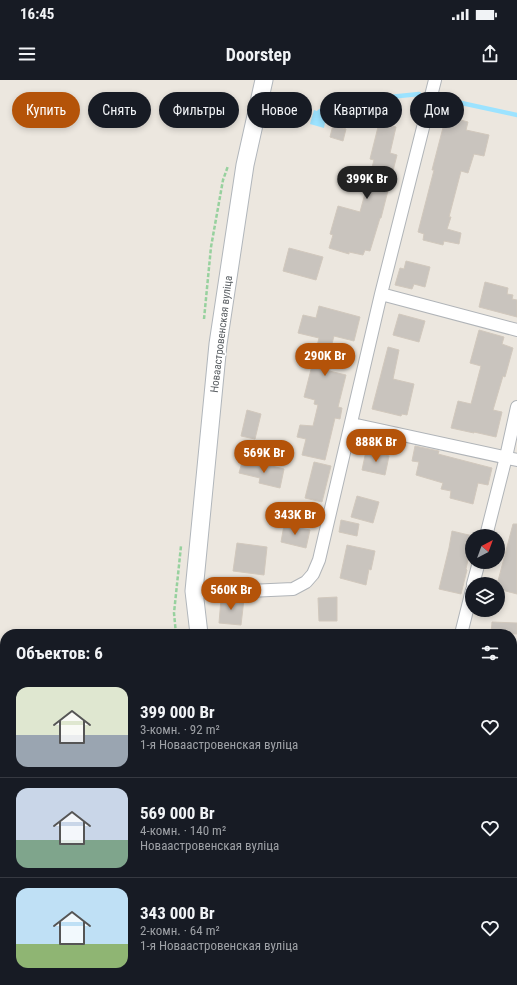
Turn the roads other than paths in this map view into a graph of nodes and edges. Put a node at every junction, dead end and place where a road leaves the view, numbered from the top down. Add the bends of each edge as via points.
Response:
1 (264, 80) edge
2 (435, 80) edge
3 (381, 294) junction
4 (517, 330) edge
5 (517, 407) edge
6 (352, 424) junction
7 (511, 459) edge
8 (488, 529) edge
9 (194, 591) junction
10 (465, 617) edge
11 (198, 629) edge
12 (462, 629) edge

1 - 9 main road, Новаастровенская вуліца via 245,165 218,344
2 - 3 street
3 - 4 street
3 - 6 street
5 - 7 street
6 - 7 street
6 - 9 street via 319,560 306,582 293,589
7 - 8 street
9 - 11 main road, Новаастровенская вуліца
10 - 12 street

